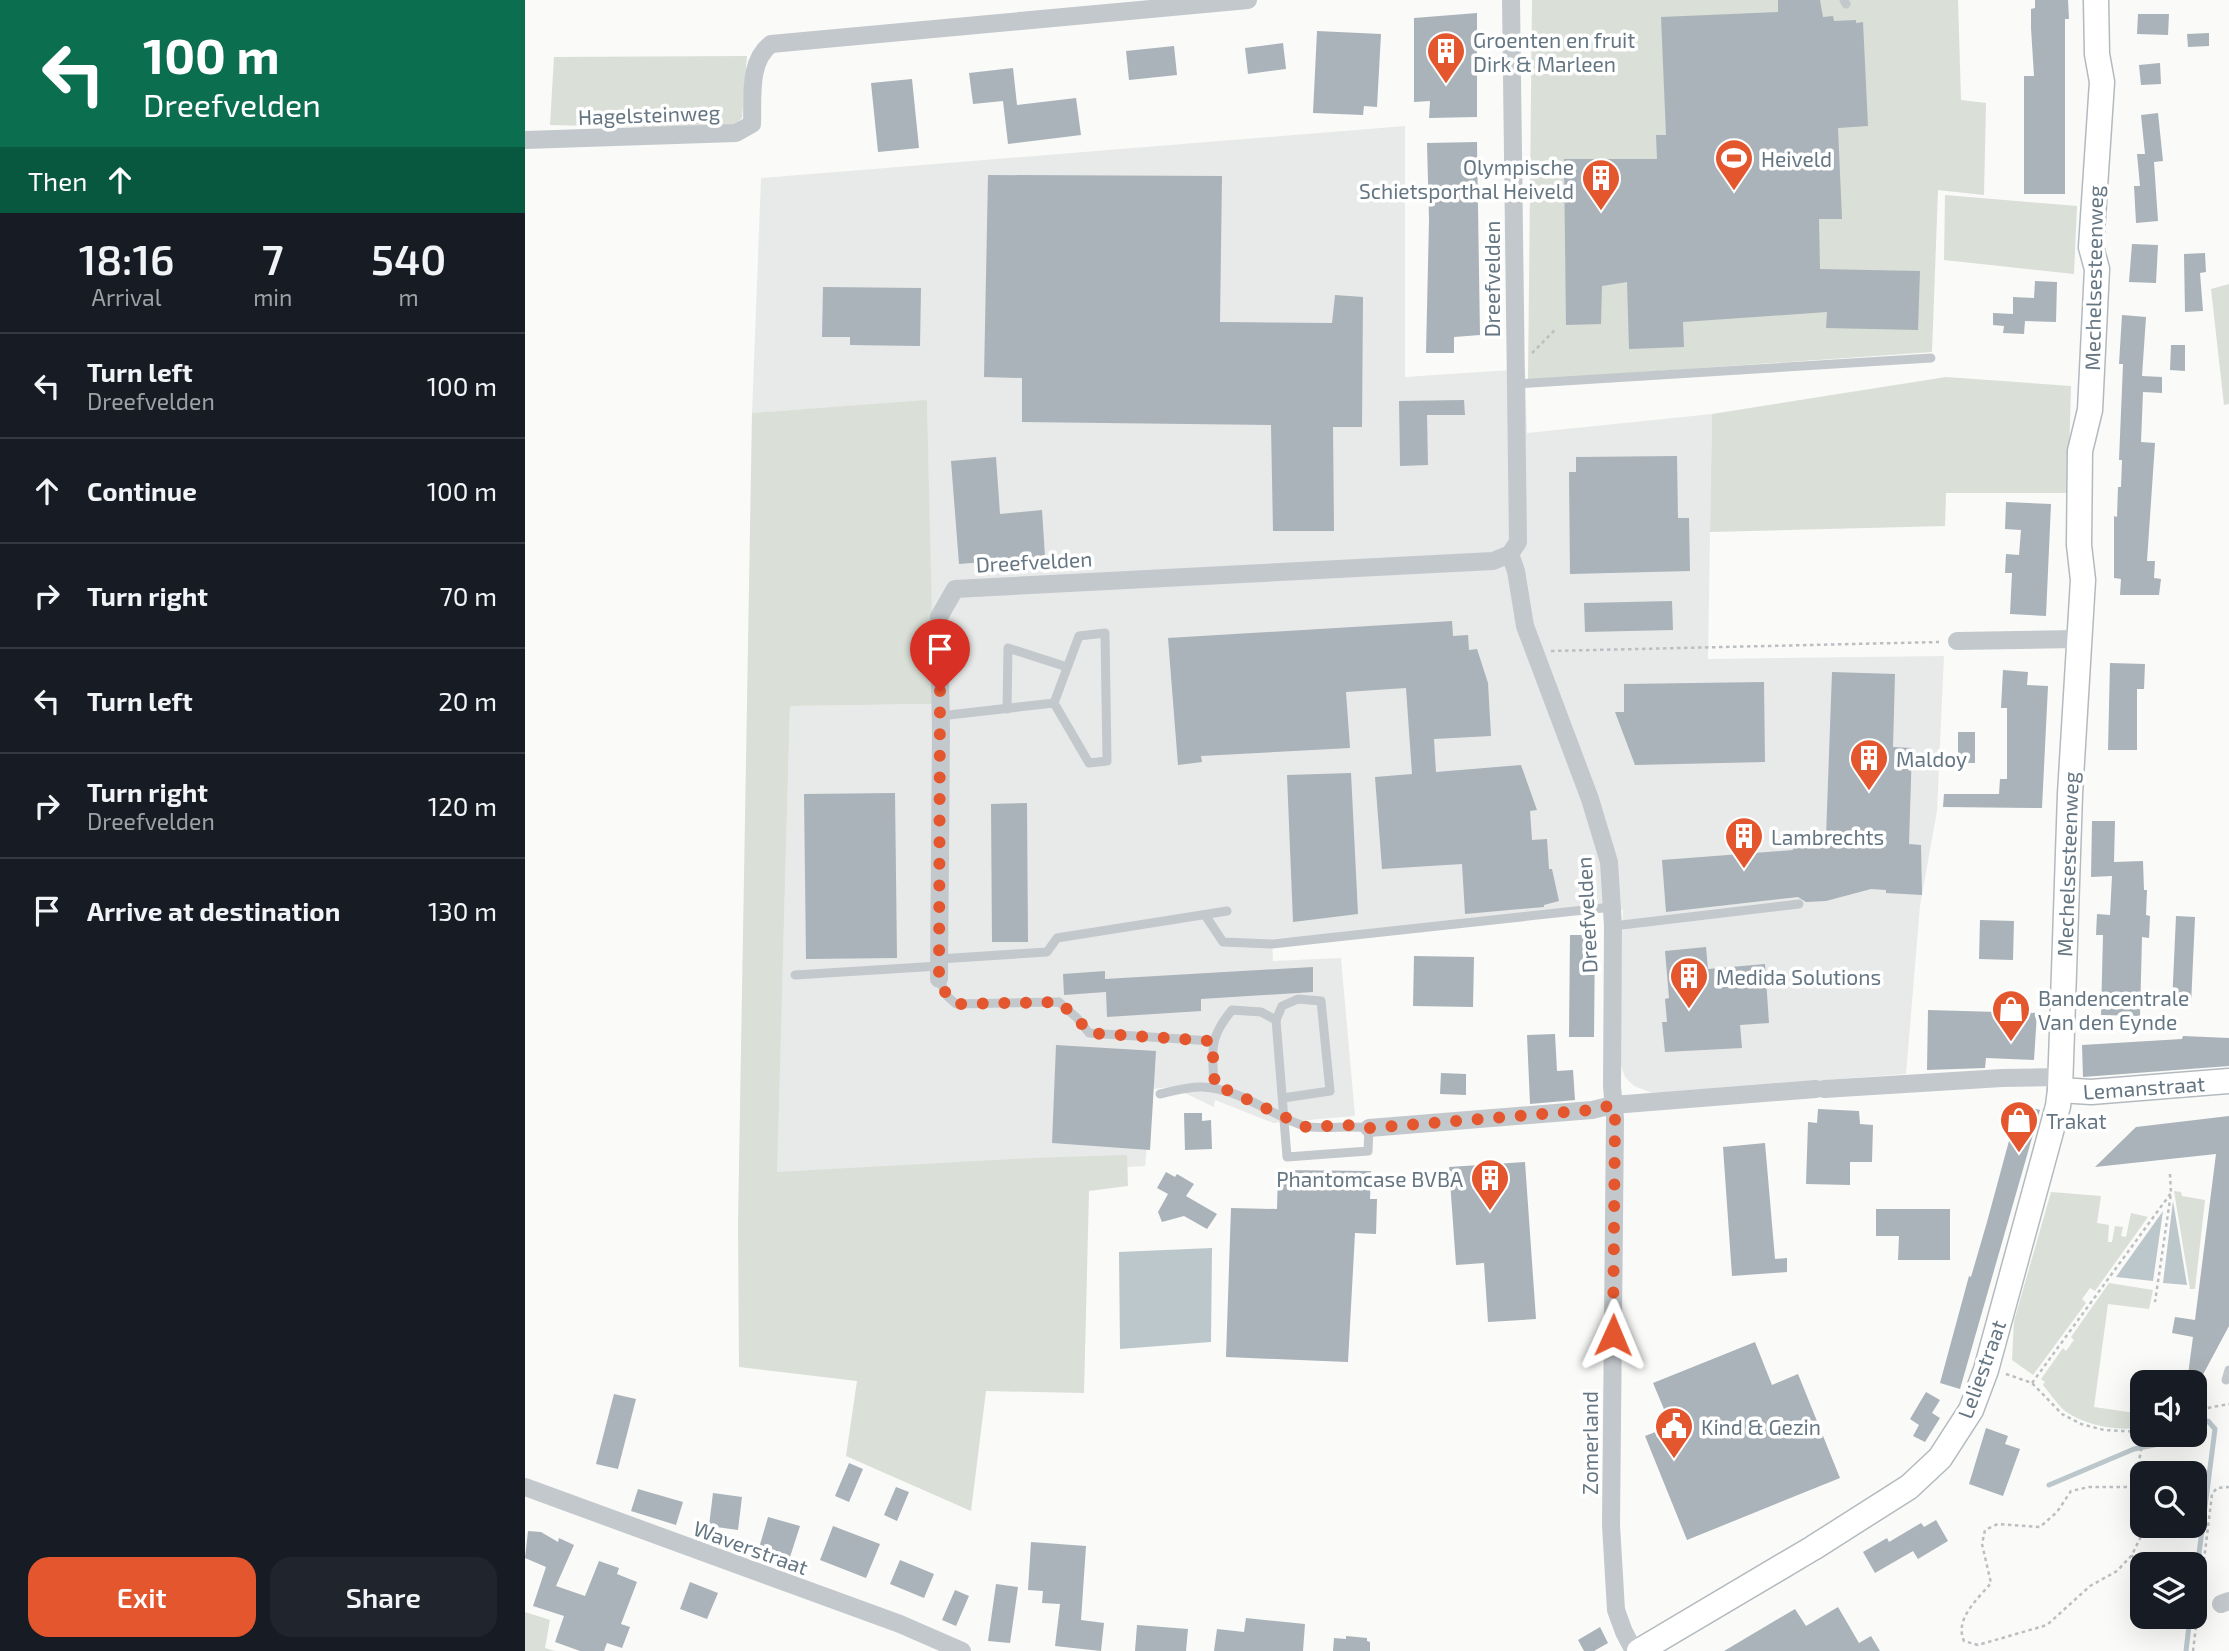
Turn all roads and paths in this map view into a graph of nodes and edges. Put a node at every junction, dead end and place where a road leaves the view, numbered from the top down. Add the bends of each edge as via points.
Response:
1 (1248, 0) edge
2 (1511, 0) edge
3 (2096, 0) edge
4 (525, 141) edge
5 (1555, 330) dead end
6 (1931, 358) dead end
7 (1515, 377) junction
8 (1510, 554) junction
9 (2078, 639) junction
10 (1957, 641) joint
11 (1534, 652) junction
12 (1067, 667) junction
13 (1054, 703) junction
14 (1007, 709) junction
15 (940, 716) junction
16 (1799, 904) dead end
17 (1612, 907) junction
18 (1227, 911) dead end
19 (1205, 915) junction
20 (1613, 926) junction
21 (939, 968) junction
22 (795, 975) dead end
23 (1276, 1020) junction
24 (1212, 1041) junction
25 (2229, 1081) edge
26 (2060, 1084) junction
27 (1215, 1088) junction
28 (1160, 1094) dead end
29 (1283, 1098) junction
30 (1613, 1105) junction
31 (1284, 1116) junction
32 (1369, 1128) junction
33 (2170, 1174) dead end
34 (2171, 1193) junction
35 (2155, 1302) dead end
36 (1986, 1370) junction
37 (2032, 1382) junction
38 (2229, 1404) edge
39 (2207, 1408) edge
40 (2130, 1433) edge
41 (525, 1487) edge
42 (2130, 1487) edge
43 (2229, 1487) edge
44 (2203, 1552) edge
45 (2130, 1557) edge
46 (2194, 1629) edge
47 (962, 1651) edge
48 (1636, 1651) edge
49 (2193, 1651) edge

1 - 4 street, Hagelsteinweg via 771,44 756,60 752,124 736,133
2 - 7 street, Dreefvelden
3 - 9 street, Mechelsesteenweg via 2102,82 2091,247 2097,269 2090,410 2080,451 2083,580
5 - 7 path
6 - 7 lane
7 - 8 street, Dreefvelden via 1518,542
8 - 11 street, Dreefvelden
8 - 15 street, Dreefvelden via 1493,561 955,589 939,617
9 - 10 street
9 - 26 street, Mechelsesteenweg
10 - 11 path
11 - 17 street, Dreefvelden via 1601,833 1609,862
12 - 13 lane
12 - 13 lane via 1079,636 1105,632 1107,761 1089,762
12 - 14 lane via 1008,648
13 - 14 lane
14 - 15 lane
15 - 21 street, Dreefvelden
16 - 20 lane
17 - 19 lane via 1272,944 1223,942
17 - 20 street, Dreefvelden
18 - 19 lane
19 - 21 lane via 1056,938 1047,953
20 - 30 street, Dreefvelden
21 - 22 lane
21 - 24 lane via 947,996 956,1004 1059,1002 1089,1033
23 - 24 lane via 1261,1012 1232,1010
23 - 29 lane
23 - 29 lane via 1282,1006 1298,999 1321,1001 1330,1091
24 - 27 lane
25 - 26 street, Lemanstraat via 2091,1092
26 - 30 street via 2002,1078
26 - 36 street, Leliestraat via 2058,1106
27 - 28 lane
27 - 31 lane
29 - 31 lane
30 - 32 street
30 - 48 street, Zomerland via 1611,1525 1616,1610
31 - 32 lane via 1306,1127
31 - 32 lane via 1287,1157 1368,1151
33 - 34 path
34 - 35 path
34 - 37 path
36 - 37 path
36 - 48 street, Leliestraat via 1971,1410 1947,1449 1909,1488
37 - 40 path via 2062,1414 2081,1424
38 - 39 path
41 - 47 street, Waverstraat
42 - 45 path via 2071,1491 2041,1527 1998,1524 1985,1530 1982,1544 1991,1583 1966,1613 1960,1633 1964,1641 1977,1645 2047,1625 2072,1600
43 - 44 path via 2211,1494
46 - 49 path

